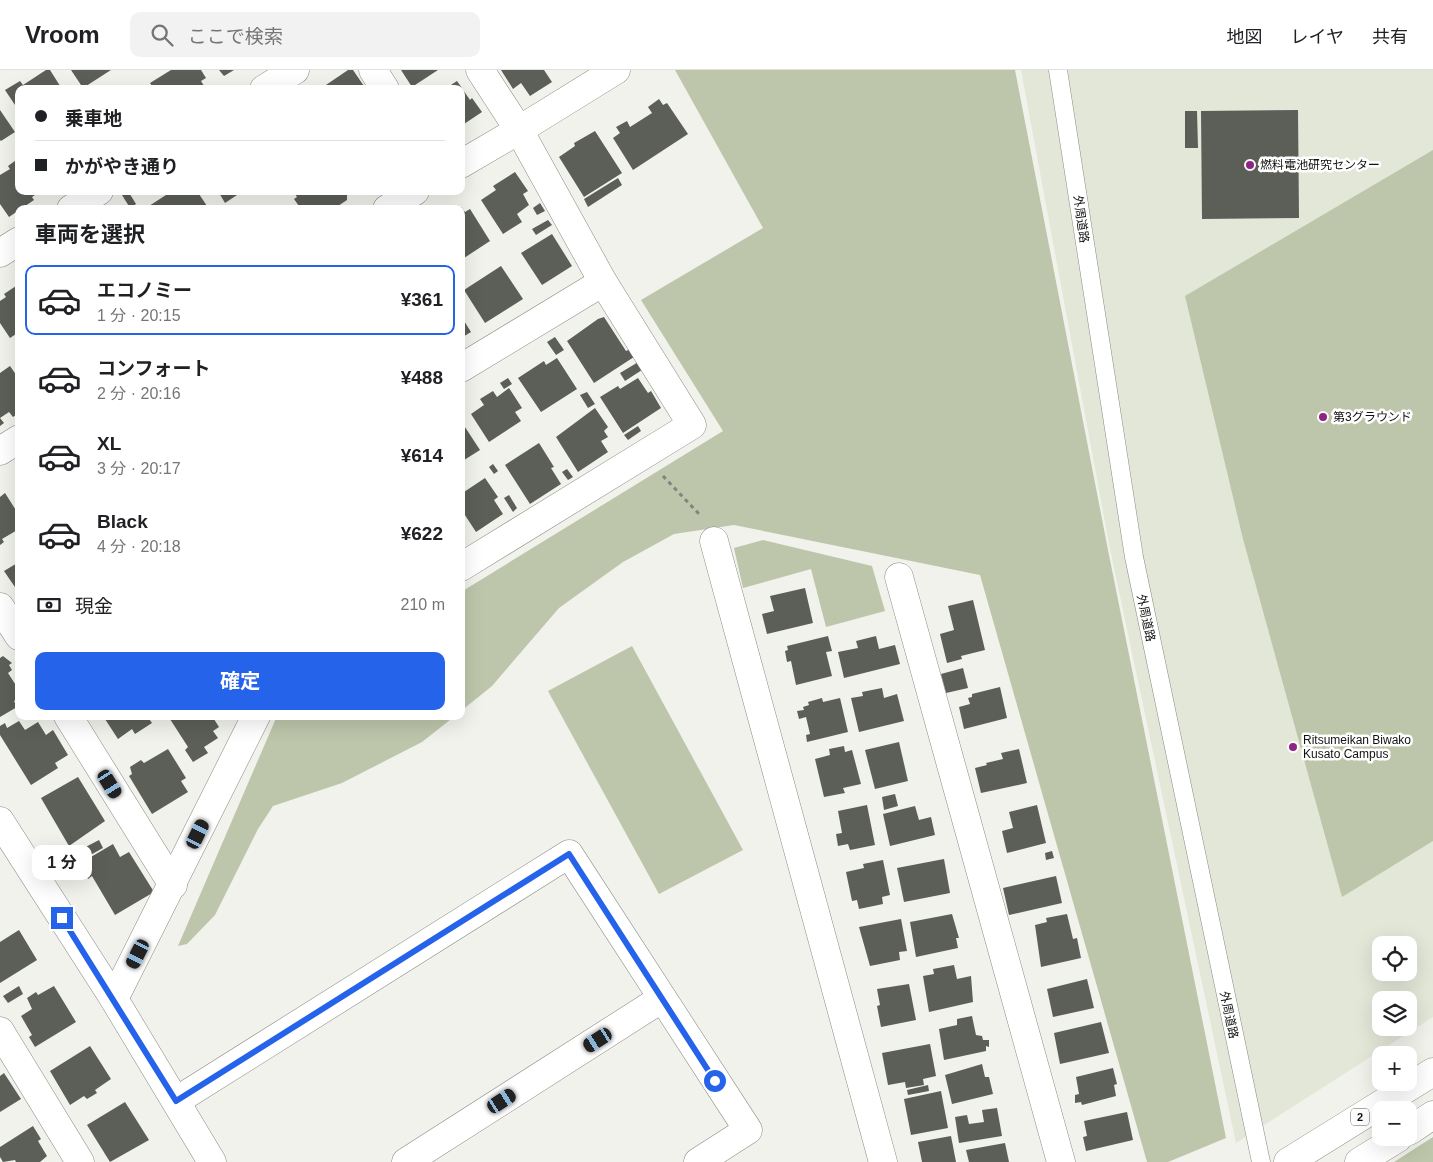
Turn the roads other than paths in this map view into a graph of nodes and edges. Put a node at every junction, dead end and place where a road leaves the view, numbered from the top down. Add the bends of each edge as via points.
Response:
1 (295, 70) edge
2 (373, 70) edge
3 (480, 70) edge
4 (616, 70) edge
5 (1058, 70) edge
6 (271, 85) edge
7 (382, 85) edge
8 (519, 130) junction
9 (465, 162) edge
10 (93, 195) edge
11 (409, 195) edge
12 (77, 205) edge
13 (393, 205) edge
14 (15, 244) edge
15 (0, 253) edge
16 (603, 282) junction
17 (465, 366) edge
18 (15, 442) edge
19 (0, 451) edge
20 (714, 541) road end
21 (465, 565) edge
22 (899, 577) dead end
23 (0, 607) edge
24 (15, 630) edge
25 (70, 720) edge
26 (254, 720) edge
27 (0, 821) edge
28 (173, 885) junction
29 (114, 999) junction
30 (661, 999) junction
31 (0, 1031) edge
32 (1433, 1072) edge
33 (176, 1101) junction
34 (1433, 1116) edge
35 (1417, 1126) edge
36 (1385, 1146) edge
37 (80, 1162) edge
38 (212, 1162) edge
39 (406, 1162) edge
40 (698, 1162) edge
41 (883, 1162) edge
42 (1061, 1162) edge
43 (1261, 1162) edge
44 (1288, 1162) edge
45 (1359, 1162) edge

1 - 6 street
2 - 7 street
3 - 8 street
4 - 8 street
5 - 43 lane, 外周道路 via 1134,557
8 - 9 street
8 - 16 street
10 - 12 street
11 - 13 street
14 - 15 street
16 - 17 street
16 - 21 street via 692,424
18 - 19 street
20 - 41 street
22 - 42 street
23 - 24 street
25 - 28 street
26 - 28 street
27 - 29 street
28 - 29 street
29 - 33 street
30 - 33 street via 569,854
30 - 39 street
30 - 40 street via 748,1130
31 - 37 street
32 - 44 street, 2
33 - 38 street
34 - 35 street
36 - 45 street

